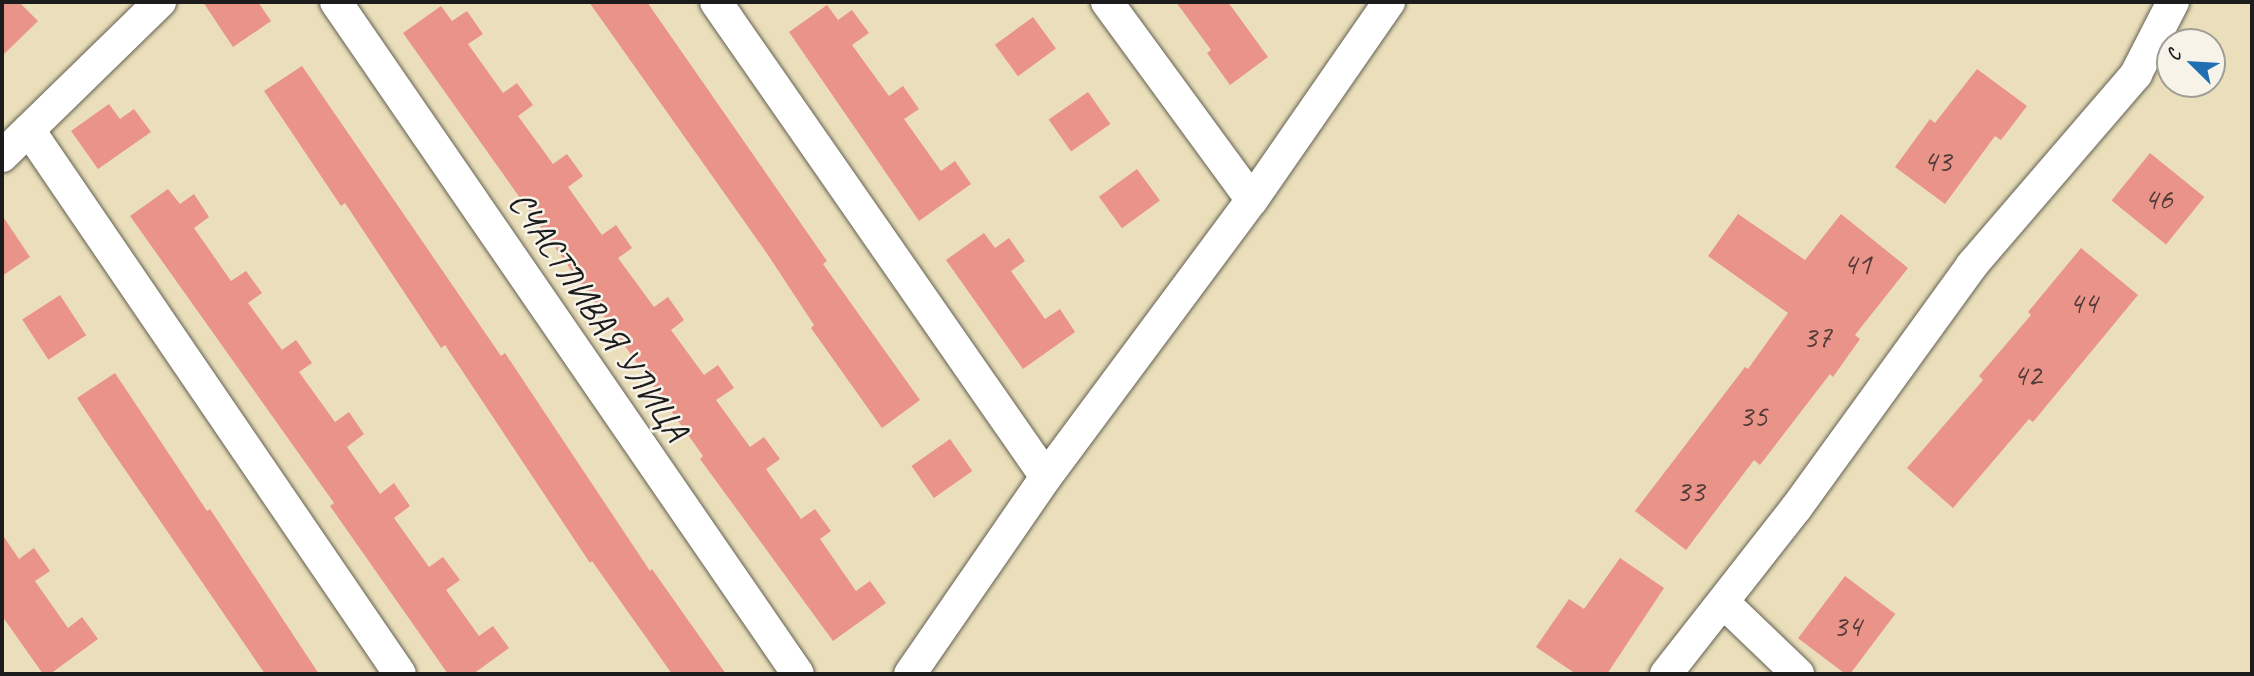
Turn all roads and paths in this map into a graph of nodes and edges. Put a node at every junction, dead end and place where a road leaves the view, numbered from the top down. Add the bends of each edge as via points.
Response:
1 (160, 2) edge
2 (336, 2) edge
3 (716, 2) edge
4 (1107, 2) edge
5 (1389, 2) edge
6 (2174, 2) edge
7 (29, 130) junction
8 (2, 156) edge
9 (1252, 200) junction
10 (1046, 477) junction
11 (1723, 602) junction
12 (400, 674) edge
13 (798, 674) edge
14 (910, 674) edge
15 (1666, 674) edge
16 (1798, 674) edge

1 - 7 street
2 - 13 street, СЧАСТЛИВАЯ УЛИЦА
3 - 10 street
4 - 9 street
5 - 9 street
6 - 11 street via 2136,74 1972,265
7 - 8 street
7 - 12 street
9 - 10 street
10 - 14 street
11 - 15 street
11 - 16 street

